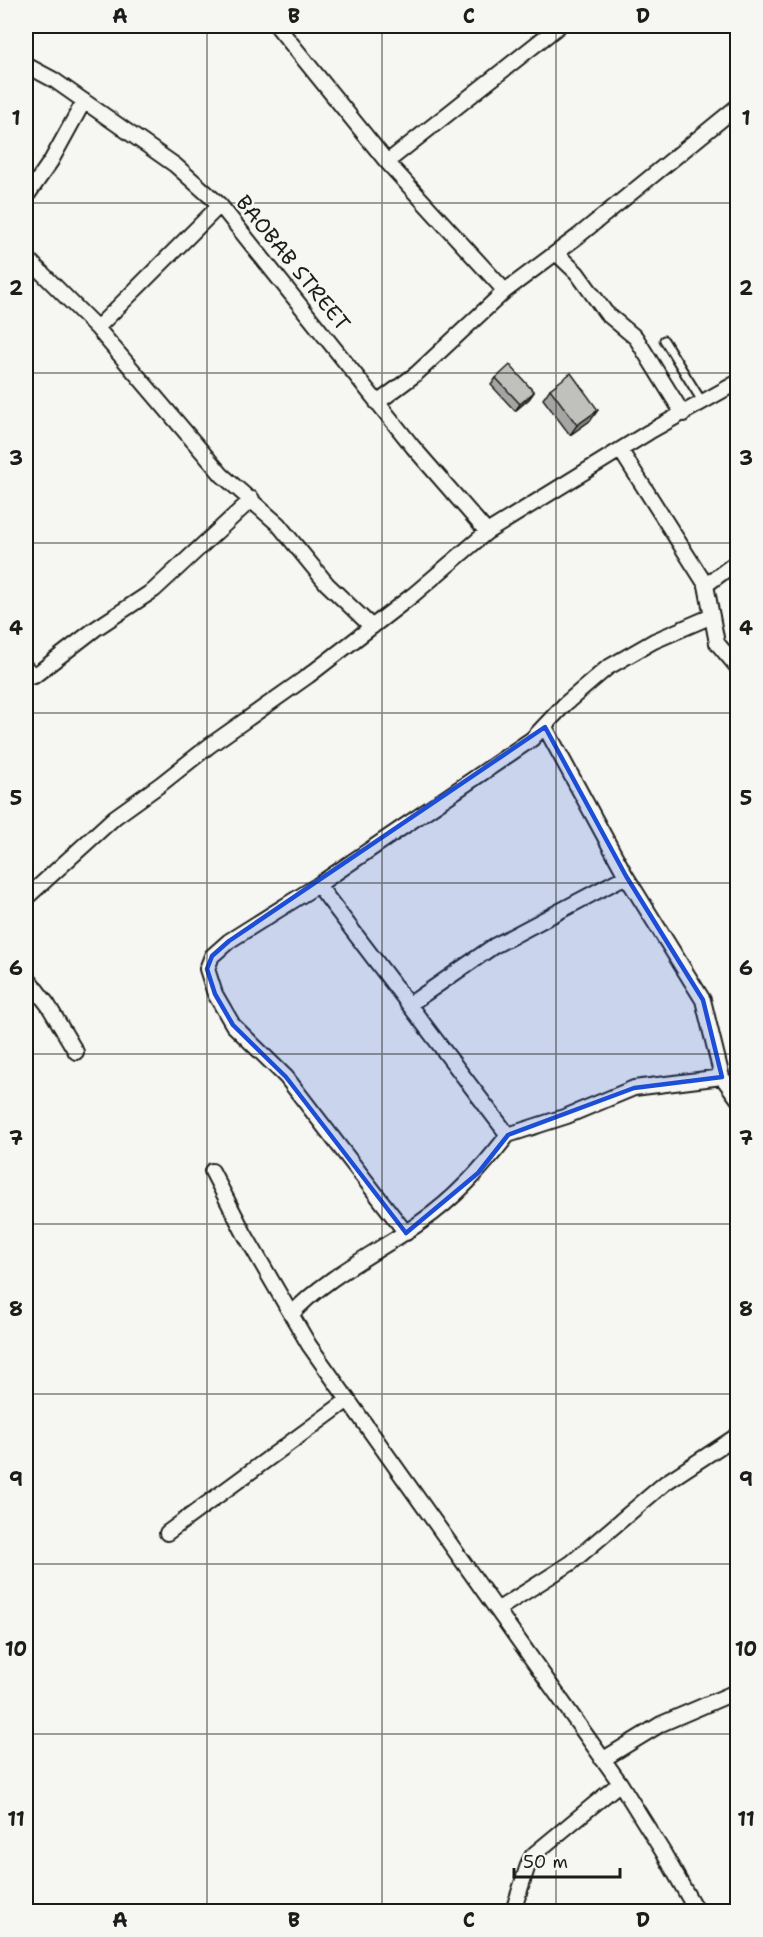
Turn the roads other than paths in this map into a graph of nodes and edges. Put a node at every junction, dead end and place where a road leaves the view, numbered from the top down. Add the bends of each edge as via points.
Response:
1 (277, 26) edge
2 (559, 26) edge
3 (26, 65) edge
4 (84, 101) junction
5 (738, 106) edge
6 (387, 162) junction
7 (26, 197) edge
8 (220, 205) junction
9 (556, 253) junction
10 (26, 257) edge
11 (505, 291) junction
12 (97, 328) junction
13 (664, 340) dead end
14 (738, 382) edge
15 (377, 403) junction
16 (703, 403) junction
17 (683, 414) junction
18 (621, 451) junction
19 (252, 499) junction
20 (487, 532) junction
21 (738, 561) edge
22 (706, 585) junction
23 (712, 616) junction
24 (372, 627) junction
25 (26, 668) edge
26 (738, 668) edge
27 (545, 727) junction
28 (626, 876) junction
29 (318, 885) junction
30 (26, 897) edge
31 (26, 976) edge
32 (410, 1004) junction
33 (76, 1052) dead end
34 (722, 1077) junction
35 (738, 1099) edge
36 (508, 1135) junction
37 (212, 1171) dead end
38 (406, 1233) junction
39 (291, 1315) junction
40 (348, 1400) junction
41 (738, 1435) edge
42 (167, 1533) dead end
43 (497, 1610) junction
44 (738, 1691) edge
45 (602, 1760) junction
46 (620, 1783) junction
47 (513, 1911) edge
48 (697, 1911) edge

1 - 6 street
2 - 6 street
3 - 4 street, BAOBAB STREET
4 - 7 street
4 - 8 street, BAOBAB STREET via 175,165
5 - 9 street
6 - 11 street
8 - 12 street
8 - 15 street, BAOBAB STREET
9 - 11 street
9 - 17 street via 577,273 606,312 636,338
10 - 12 street
11 - 15 street via 424,367
12 - 19 street via 222,475
13 - 16 lane
14 - 16 street
15 - 20 street, BAOBAB STREET
16 - 17 street
17 - 18 street
18 - 20 street
18 - 22 street
19 - 24 street via 327,584
19 - 25 street via 154,590 34,676
20 - 24 street
21 - 22 street
22 - 23 street
23 - 26 street via 717,643
23 - 27 street via 654,641 607,668
24 - 30 street via 115,817
27 - 28 street
27 - 29 street
28 - 32 street via 494,946
28 - 34 street via 703,1000
29 - 32 street
29 - 38 street via 229,941 212,956 207,969 214,994 233,1025 286,1077
31 - 33 street
32 - 36 street
34 - 35 street
34 - 36 street via 634,1088
36 - 38 street via 456,1196
37 - 39 street
38 - 39 street
39 - 40 street
40 - 42 street
40 - 43 street
41 - 43 street via 665,1483 571,1563
43 - 45 street
44 - 45 street via 661,1724
45 - 46 street
46 - 47 street via 534,1855
46 - 48 street

